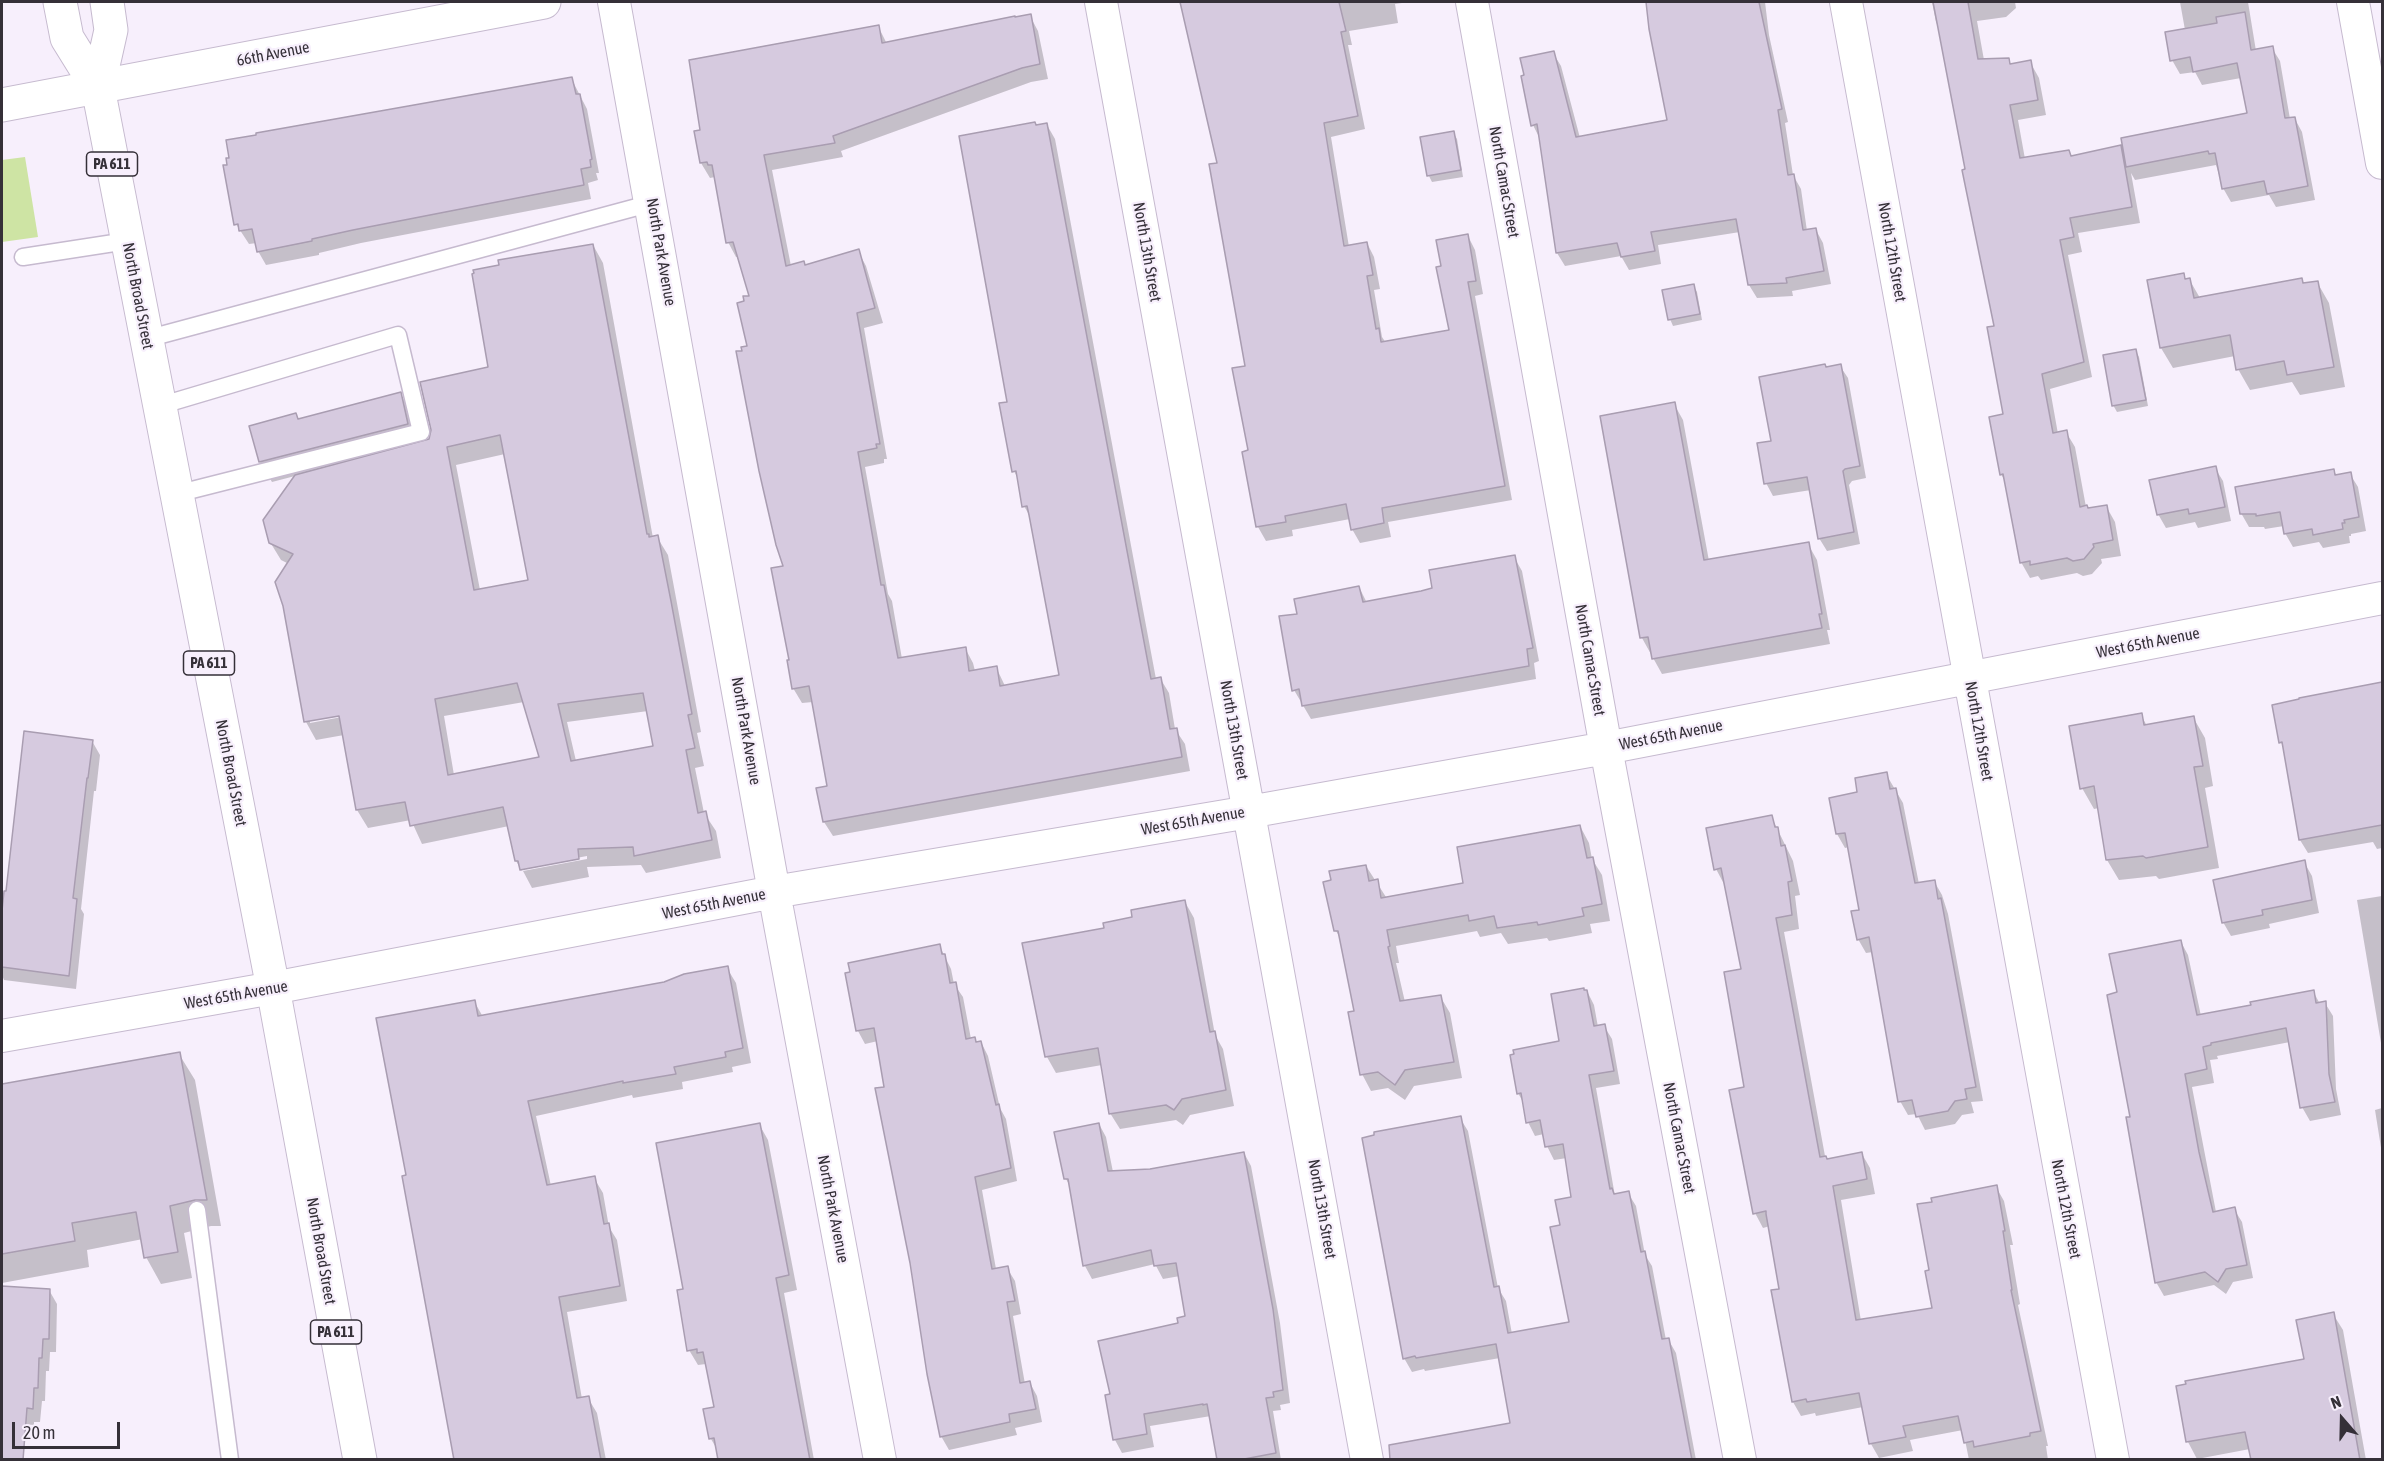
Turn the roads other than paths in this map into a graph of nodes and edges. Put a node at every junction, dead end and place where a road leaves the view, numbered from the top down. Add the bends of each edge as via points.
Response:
1 (60, 2) edge
2 (107, 2) edge
3 (534, 2) edge
4 (614, 2) edge
5 (1101, 2) edge
6 (1472, 2) edge
7 (1846, 2) edge
8 (2353, 2) edge
9 (461, 10) edge
10 (98, 88) junction
11 (2, 105) edge
12 (2382, 163) edge
13 (652, 203) junction
14 (127, 241) junction
15 (23, 257) dead end
16 (146, 339) junction
17 (159, 406) junction
18 (176, 494) junction
19 (2382, 598) edge
20 (1970, 678) junction
21 (1606, 748) junction
22 (1249, 812) junction
23 (774, 892) junction
24 (273, 988) junction
25 (2, 1036) edge
26 (197, 1210) dead end
27 (355, 1459) edge
28 (230, 1460) edge
29 (880, 1460) edge
30 (1367, 1460) edge
31 (1740, 1460) edge
32 (2113, 1460) edge

1 - 10 main road, North Broad Street / PA 611 via 67,38
2 - 10 main road, North Broad Street / PA 611 via 111,30
3 - 9 main road, 66th Avenue
4 - 13 street, North Park Avenue
5 - 22 street, North 13th Street
6 - 21 street, North Camac Street
7 - 20 street, North 12th Street
8 - 12 street
9 - 10 main road, 66th Avenue
10 - 11 main road, 66th Avenue
10 - 14 main road, North Broad Street / PA 611
13 - 16 lane
13 - 23 street, North Park Avenue
14 - 15 lane
14 - 16 main road, North Broad Street / PA 611
16 - 17 main road, North Broad Street / PA 611
17 - 18 main road, North Broad Street / PA 611
17 - 18 lane via 398,334 421,432
18 - 24 main road, North Broad Street / PA 611
19 - 20 street, West 65th Avenue
20 - 21 street, West 65th Avenue
20 - 32 street, North 12th Street
21 - 22 street, West 65th Avenue
21 - 31 street, North Camac Street
22 - 23 street, West 65th Avenue
22 - 30 street, North 13th Street
23 - 24 street, West 65th Avenue
23 - 29 street, North Park Avenue
24 - 25 street, West 65th Avenue
24 - 27 main road, North Broad Street / PA 611
26 - 28 lane

